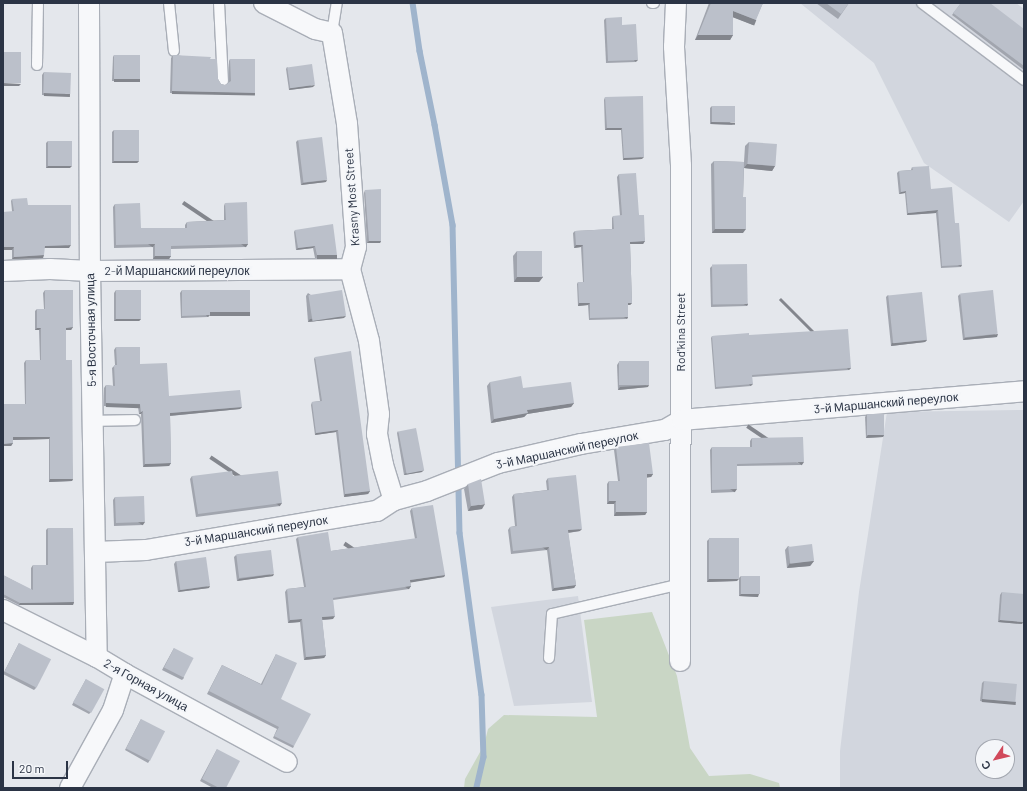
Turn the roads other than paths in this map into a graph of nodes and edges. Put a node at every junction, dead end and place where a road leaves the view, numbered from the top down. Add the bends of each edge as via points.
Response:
1 (38, 3) edge
2 (89, 3) edge
3 (169, 3) edge
4 (219, 3) edge
5 (264, 3) edge
6 (337, 3) edge
7 (676, 3) edge
8 (922, 3) edge
9 (332, 33) junction
10 (174, 51) dead end
11 (37, 65) dead end
12 (1024, 80) edge
13 (223, 81) dead end
14 (350, 269) junction
15 (3, 271) edge
16 (90, 271) junction
17 (1024, 391) edge
18 (135, 420) dead end
19 (682, 420) junction
20 (92, 421) junction
21 (394, 500) junction
22 (95, 552) junction
23 (681, 584) junction
24 (3, 610) edge
25 (97, 657) junction
26 (549, 658) dead end
27 (680, 661) dead end
28 (125, 674) junction
29 (287, 762) dead end
30 (70, 788) edge

1 - 11 lane
2 - 16 street, 5-я Восточная улица
3 - 10 lane
4 - 13 lane
5 - 9 street via 315,29
6 - 9 lane
7 - 19 street, Rod'kina Street via 674,47 681,166
8 - 12 lane
9 - 14 street, Krasny Most Street via 346,124 356,247
14 - 16 street, 2-й Маршанский переулок
14 - 21 street via 369,341 379,414 376,434
15 - 16 street, 2-й Маршанский переулок
16 - 20 street, 5-я Восточная улица
17 - 19 street, 3-й Маршанский переулок
18 - 20 lane
19 - 21 street, 3-й Маршанский переулок via 665,430 581,444 498,463 427,491
19 - 23 street, Rod'kina Street
20 - 22 street, 5-я Восточная улица
21 - 22 street, 3-й Маршанский переулок via 377,511 146,550
22 - 25 street, 5-я Восточная улица
23 - 26 lane via 552,614
23 - 27 street, Rod'kina Street
24 - 25 street, 2-я Горная улица
25 - 28 street, 2-я Горная улица
28 - 29 street, 2-я Горная улица
28 - 30 street via 113,710

